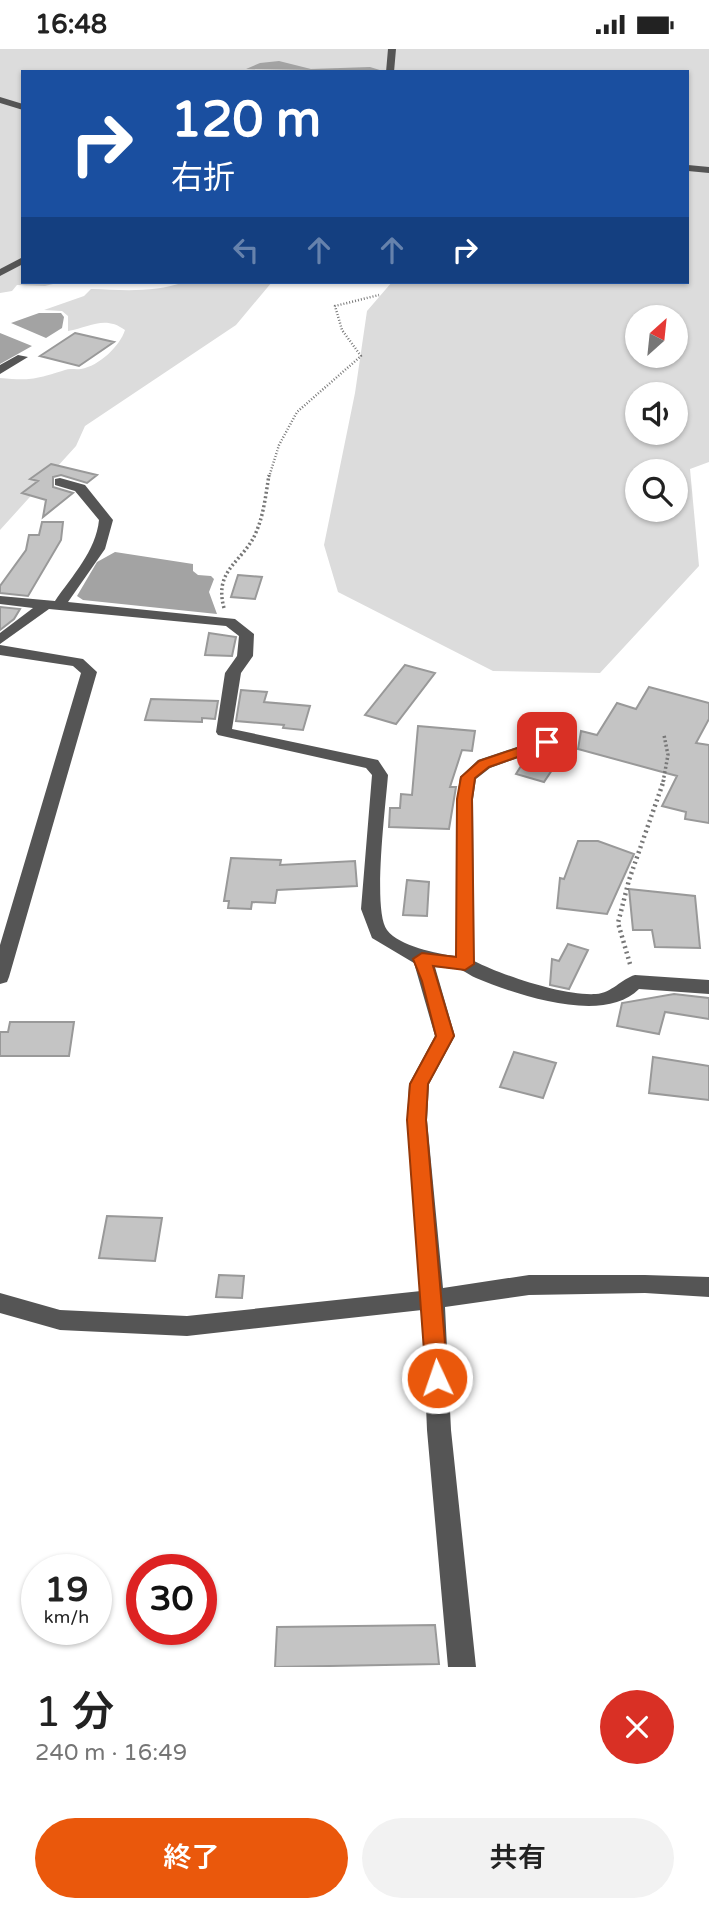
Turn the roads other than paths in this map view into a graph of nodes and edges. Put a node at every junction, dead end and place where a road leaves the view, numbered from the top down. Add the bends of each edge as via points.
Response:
1 (392, 49) edge
2 (390, 70) edge
3 (0, 100) edge
4 (21, 106) edge
5 (689, 168) edge
6 (709, 170) edge
7 (21, 261) edge
8 (0, 273) edge
9 (22, 357) dead end
10 (0, 370) edge
11 (60, 482) dead end
12 (0, 600) edge
13 (54, 603) junction
14 (0, 640) edge
15 (0, 650) edge
16 (567, 735) dead end
17 (422, 959) junction
18 (465, 964) junction
19 (0, 977) edge
20 (709, 987) edge
21 (709, 1287) edge
22 (433, 1299) junction
23 (0, 1303) edge
24 (462, 1667) edge

1 - 2 street
3 - 4 street
5 - 6 street
7 - 8 street
9 - 10 street
11 - 13 street via 80,488 106,520 98,549
12 - 13 street
13 - 14 street
13 - 17 street via 230,622 247,634 245,656 233,673 224,733 372,764 380,775 370,909 379,934
15 - 19 street via 78,662 89,672
16 - 18 street via 484,764 468,777
17 - 18 street
17 - 22 street via 445,1036 419,1084 417,1120
18 - 20 street via 560,997 598,1001 626,991 635,982
21 - 22 street via 529,1285
22 - 23 street via 187,1326 60,1320
22 - 24 street via 439,1430

